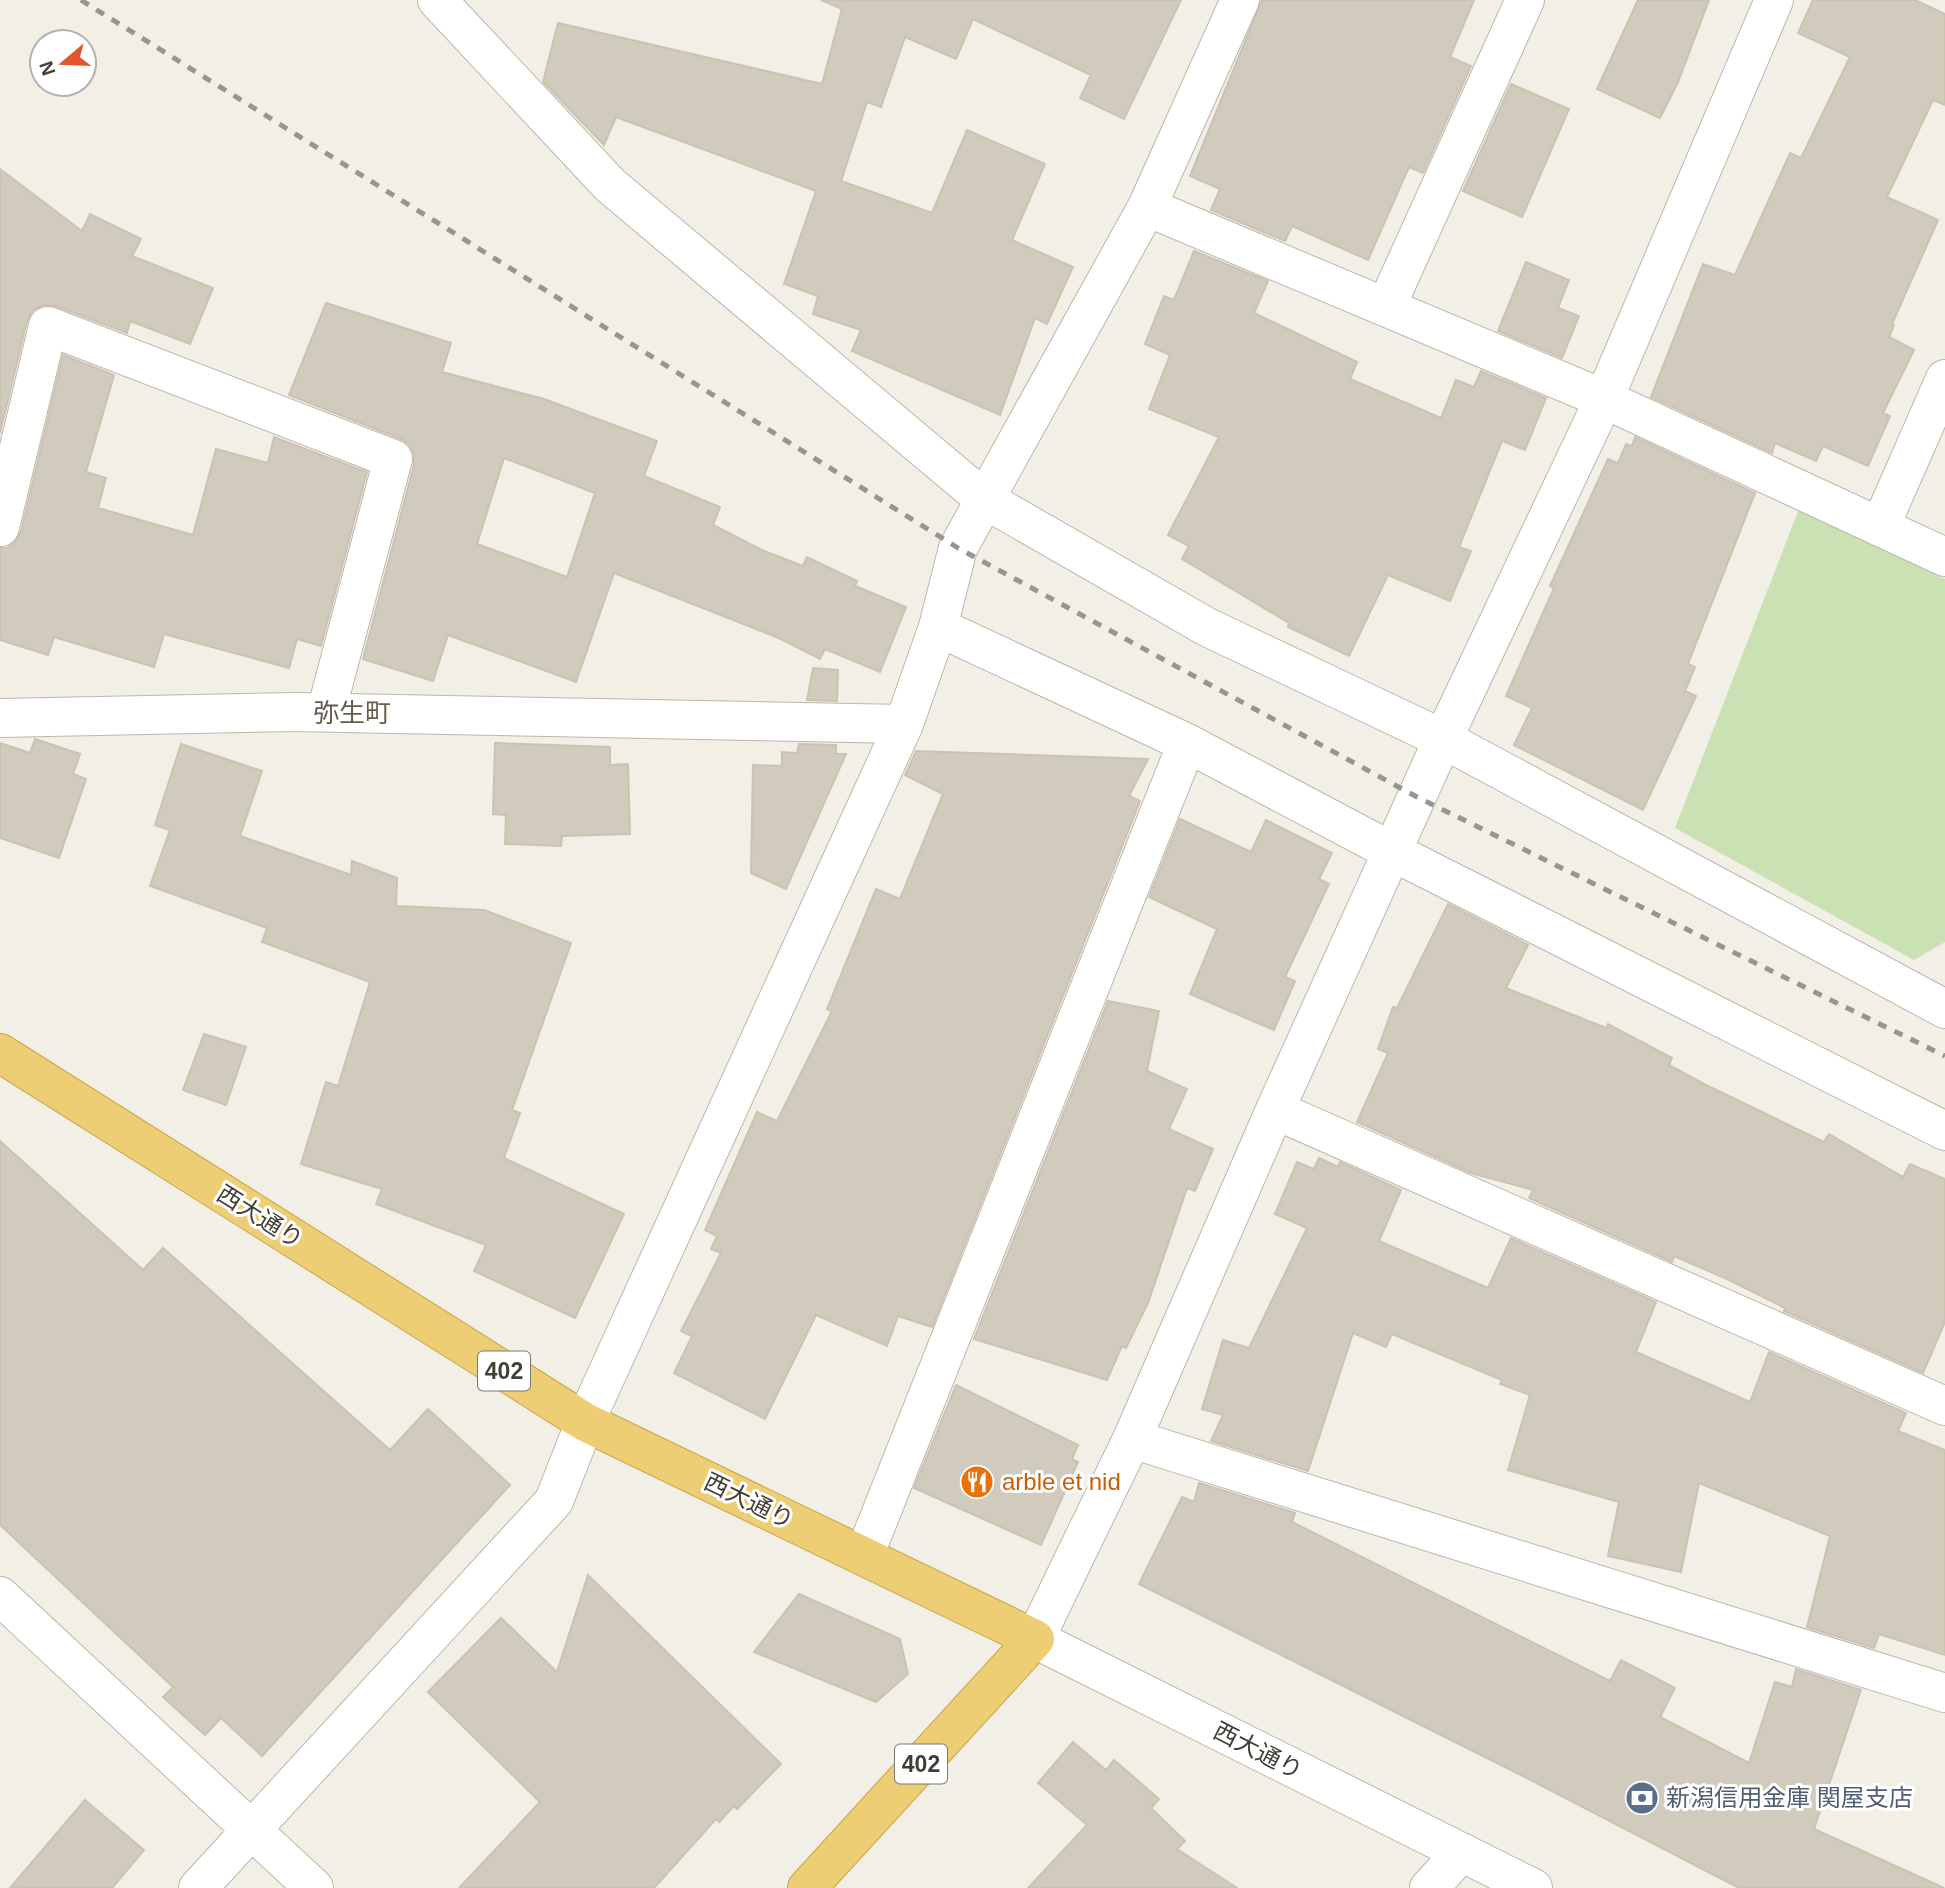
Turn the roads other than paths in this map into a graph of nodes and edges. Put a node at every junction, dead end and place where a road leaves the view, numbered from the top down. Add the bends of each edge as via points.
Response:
1 (437, 0) edge
2 (1241, 0) edge
3 (1525, 0) edge
4 (1774, 0) edge
5 (1147, 207) junction
6 (1386, 307) junction
7 (1945, 379) edge
8 (1604, 399) junction
9 (984, 499) junction
10 (0, 527) edge
11 (1880, 527) junction
12 (1945, 557) edge
13 (938, 627) junction
14 (326, 712) junction
15 (0, 718) edge
16 (904, 724) junction
17 (1443, 738) junction
18 (1187, 743) junction
19 (1391, 851) junction
20 (1945, 1009) edge
21 (0, 1053) edge
22 (1275, 1111) junction
23 (1945, 1132) edge
24 (1945, 1406) edge
25 (585, 1422) junction
26 (1132, 1439) junction
27 (864, 1556) junction
28 (0, 1596) edge
29 (1035, 1639) junction
30 (1945, 1693) edge
31 (252, 1830) junction
32 (1462, 1852) junction
33 (198, 1888) edge
34 (314, 1888) edge
35 (807, 1888) edge
36 (1429, 1888) edge
37 (1533, 1888) edge

1 - 9 street via 610,185
2 - 5 street
3 - 6 street
4 - 8 street
5 - 6 street
5 - 9 street
6 - 8 street
7 - 11 street
8 - 11 street
8 - 17 street
9 - 13 street via 958,548
9 - 17 street via 1207,626
10 - 14 street via 48,326 393,459
11 - 12 street
13 - 16 street
13 - 18 street
14 - 15 street
14 - 16 street
16 - 25 street
17 - 19 street
17 - 20 street
18 - 19 street
18 - 27 street
19 - 22 street
19 - 23 street
21 - 25 highway, 西大通り / 402
22 - 24 street
22 - 26 street
25 - 27 highway, 西大通り / 402
25 - 31 street via 554,1501
26 - 29 street
26 - 30 street
27 - 29 highway, 西大通り / 402
28 - 31 street
29 - 32 street, 西大通り
29 - 35 highway, 402
31 - 33 street
31 - 34 street
32 - 36 street
32 - 37 street, 西大通り

